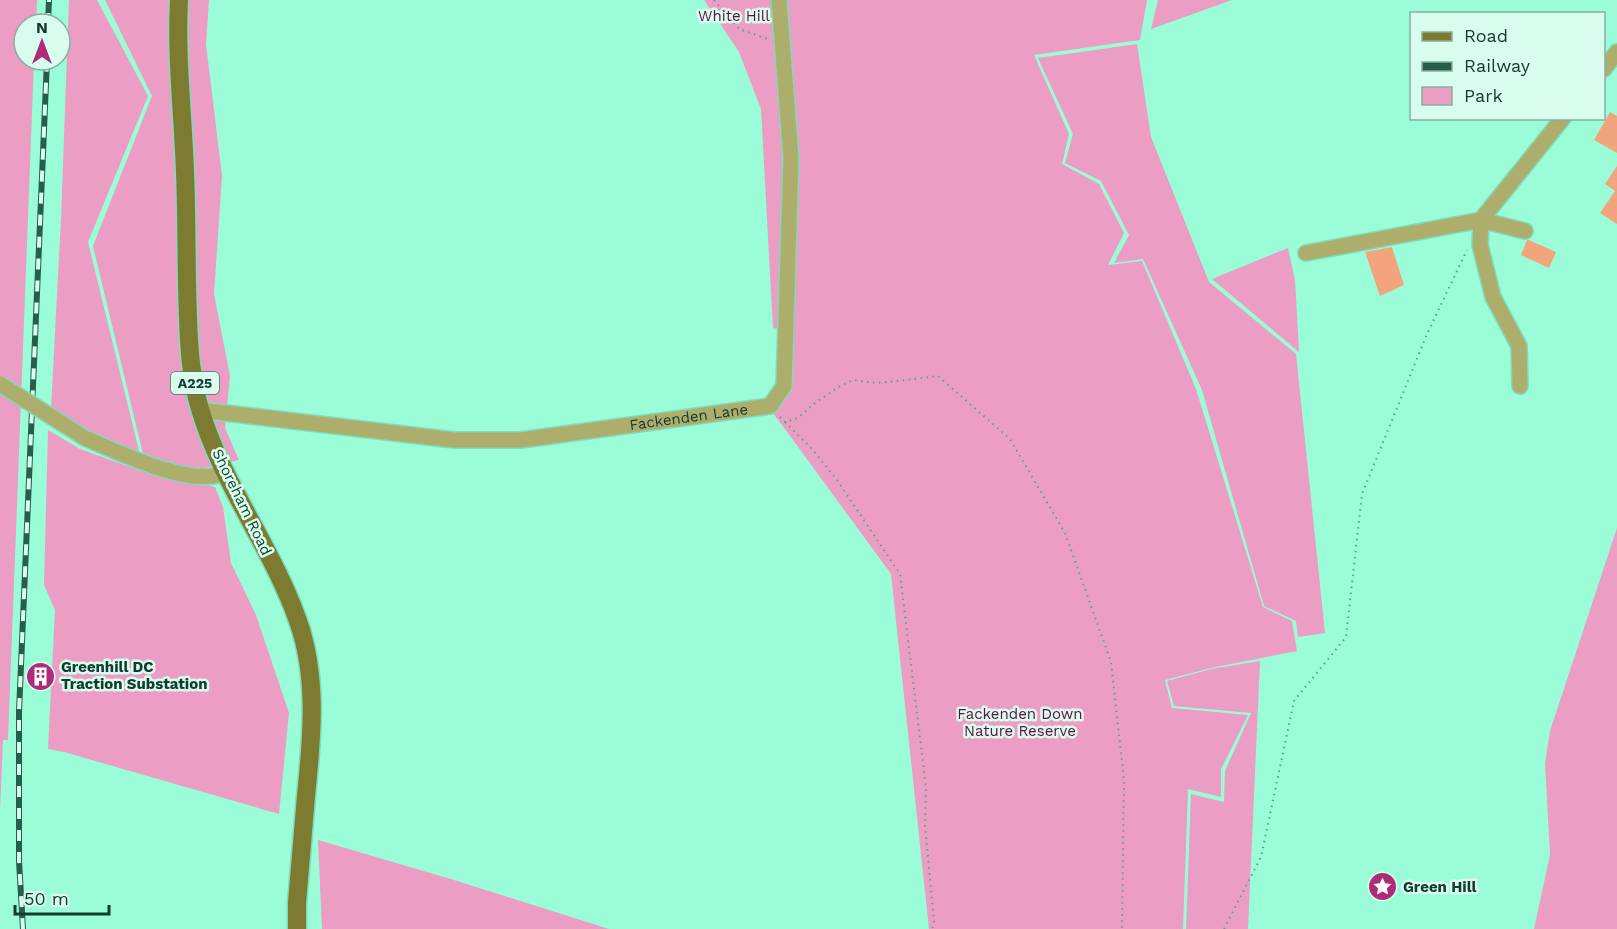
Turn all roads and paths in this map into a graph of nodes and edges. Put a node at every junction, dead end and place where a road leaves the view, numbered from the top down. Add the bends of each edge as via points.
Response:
1 (179, 0) edge
2 (714, 0) edge
3 (779, 0) edge
4 (782, 39) junction
5 (1617, 52) edge
6 (1605, 68) edge
7 (1561, 120) edge
8 (1481, 220) junction
9 (1525, 231) dead end
10 (1466, 251) dead end
11 (1306, 253) dead end
12 (0, 384) edge
13 (1520, 386) dead end
14 (770, 406) junction
15 (200, 410) junction
16 (785, 422) junction
17 (224, 473) junction
18 (297, 929) edge
19 (932, 929) edge
20 (1122, 929) edge
21 (1224, 929) edge

1 - 15 main road, Shoreham Road / A225 via 177,36 186,173 190,362
2 - 4 path via 739,29 768,40
3 - 4 street, Fackenden Lane
4 - 14 street, Fackenden Lane via 791,158 784,386
5 - 6 street
7 - 8 street
8 - 9 street
8 - 11 street
8 - 13 street via 1480,245 1493,297 1519,346
10 - 21 path via 1427,334 1362,494 1346,637 1294,700 1261,857
12 - 17 street, bridge via 85,438 149,466 198,477
14 - 15 street, Fackenden Lane via 521,440 454,440
14 - 16 path
15 - 17 main road, Shoreham Road / A225
16 - 19 path via 837,480 900,574 926,787
16 - 20 path via 798,418 853,380 877,382 938,376 1010,439 1065,533 1111,662 1124,780
17 - 18 main road, Shoreham Road / A225 via 284,587 308,663 311,744

